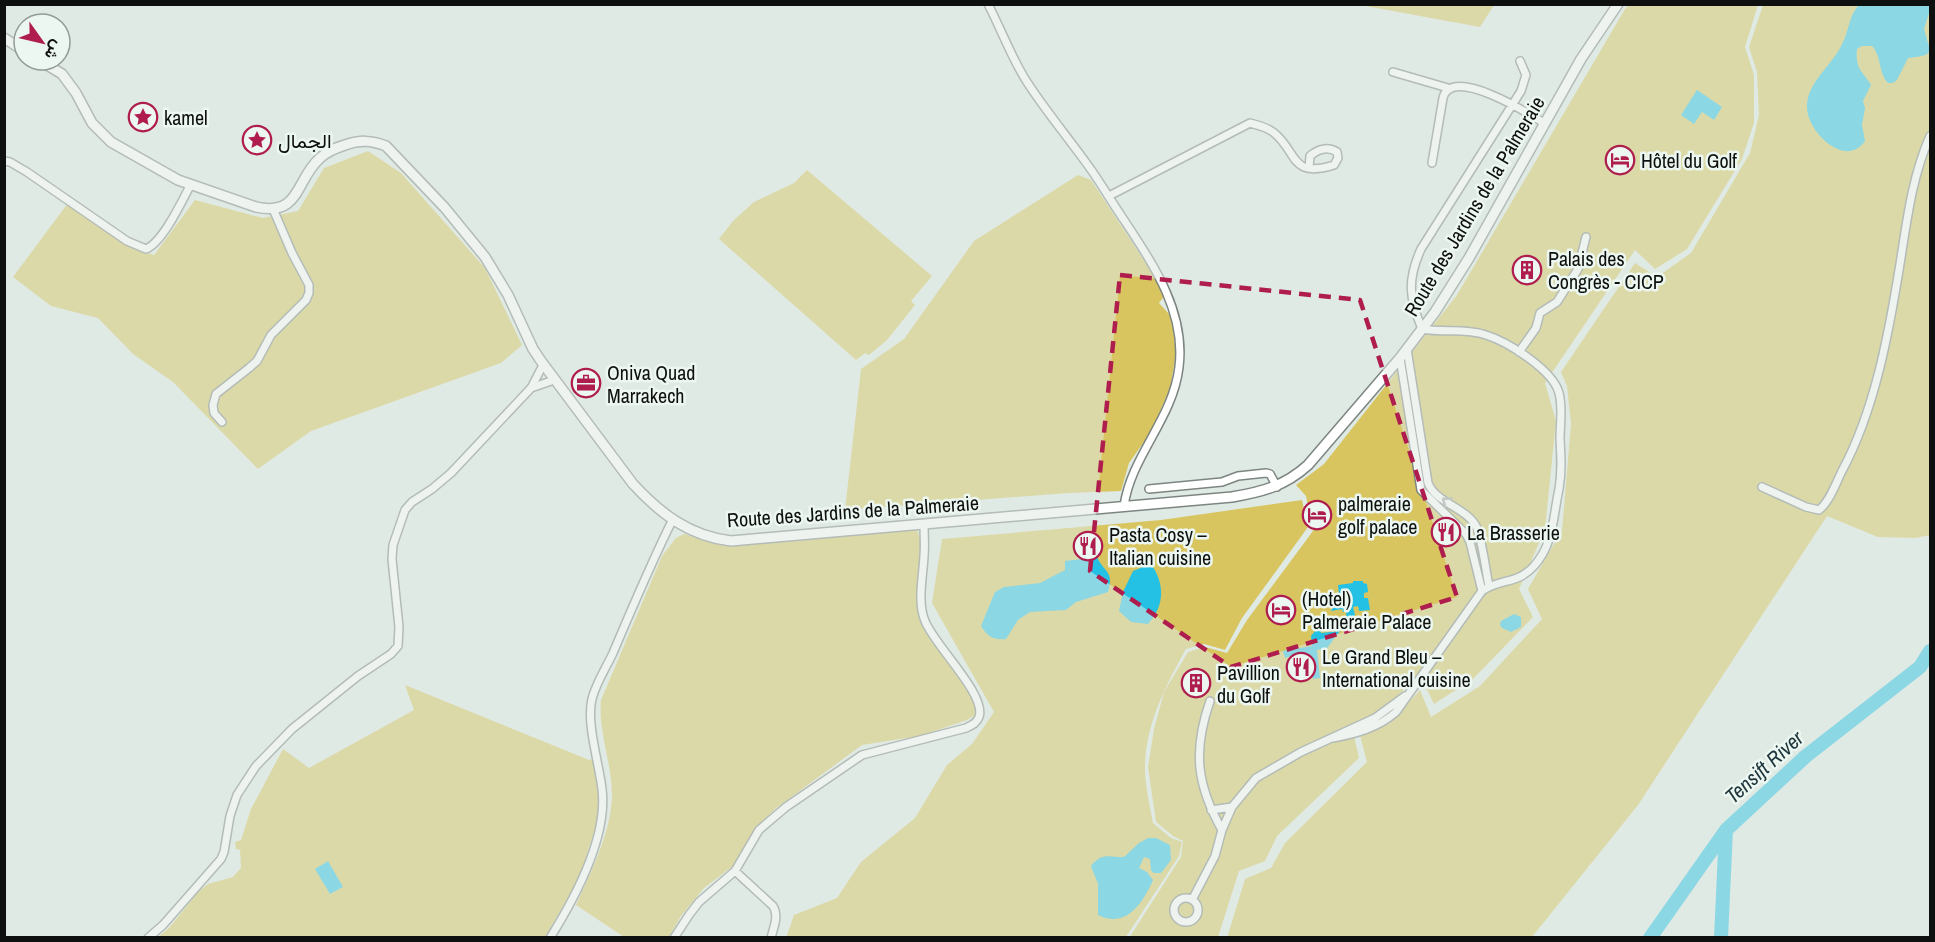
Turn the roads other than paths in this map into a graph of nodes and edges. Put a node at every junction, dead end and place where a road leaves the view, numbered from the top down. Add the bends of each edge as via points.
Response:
1 (988, 4) edge
2 (1614, 6) edge
3 (1520, 61) dead end
4 (59, 72) edge
5 (1393, 72) dead end
6 (1449, 88) junction
7 (1513, 104) junction
8 (1544, 123) junction
9 (1930, 136) edge
10 (4, 161) edge
11 (1432, 163) dead end
12 (1310, 168) dead end
13 (191, 184) junction
14 (1108, 196) junction
15 (273, 209) junction
16 (1586, 237) dead end
17 (1422, 329) junction
18 (1407, 349) junction
19 (1519, 352) junction
20 (1400, 358) junction
21 (543, 365) junction
22 (554, 380) junction
23 (531, 388) junction
24 (222, 422) dead end
25 (1418, 442) junction
26 (1277, 487) junction
27 (1762, 487) dead end
28 (1149, 489) dead end
29 (1124, 506) junction
30 (673, 519) junction
31 (924, 524) junction
32 (1489, 586) junction
33 (1482, 591) junction
34 (1210, 701) dead end
35 (1232, 807) junction
36 (1211, 810) junction
37 (1222, 830) junction
38 (735, 871) junction
39 (1192, 900) dead end
40 (148, 938) edge
41 (550, 938) edge
42 (675, 938) edge
43 (771, 938) edge

1 - 14 street via 1026,80
2 - 8 street, Route des Jardins de la Palmeraie
3 - 7 street via 1526,75
4 - 13 street via 92,123 111,142
5 - 6 street
6 - 7 street via 1486,92
6 - 11 street via 1444,92
7 - 8 street
7 - 17 street via 1414,264 1410,290
8 - 17 street, Route des Jardins de la Palmeraie via 1469,258
9 - 27 street via 1917,168 1910,201 1889,331 1855,447 1819,510
10 - 13 street via 27,172 127,241 146,249 160,237
12 - 14 street via 1296,163 1275,133 1250,123
13 - 15 street via 256,207
14 - 29 street via 1168,295 1179,350 1179,367 1167,410 1137,466
15 - 21 street, Route des Jardins de la Palmeraie via 295,197 315,164 332,150 366,141 386,146 485,257
15 - 24 street via 309,285 309,293 271,335 257,361 216,394 214,412
16 - 19 street via 1578,269 1557,302 1540,313 1536,328
17 - 18 street, Route des Jardins de la Palmeraie
17 - 19 street via 1487,335
18 - 20 street, Route des Jardins de la Palmeraie
18 - 25 street
19 - 32 street via 1544,370 1559,391 1561,478 1550,541 1544,552 1523,576
20 - 25 street
20 - 26 street, Route des Jardins de la Palmeraie via 1308,465
21 - 22 street, Route des Jardins de la Palmeraie
21 - 23 street
22 - 23 street
22 - 30 street, Route des Jardins de la Palmeraie via 633,484
23 - 40 street via 451,473 405,510 392,559 398,646 292,729 256,766 237,795 221,860
32 -> 25 street via 1477,528 1430,488
25 - 33 street via 1420,490 1466,534
26 - 28 street via 1266,473
26 - 29 street, Route des Jardins de la Palmeraie via 1232,497
29 - 31 street, Route des Jardins de la Palmeraie
30 - 31 street, Route des Jardins de la Palmeraie via 689,530 731,541
30 - 41 street via 592,699 591,728 602,790 602,817 589,864
31 - 38 street via 925,621 976,696 980,716 966,728 855,758 759,830
32 - 33 street
33 - 35 street via 1412,690 1384,712 1290,757 1256,778
34 - 36 street via 1199,740 1199,760 1202,786
35 - 36 street
35 - 37 street
36 - 37 street
37 - 39 street via 1215,856
38 - 42 street via 699,902
38 - 43 street via 776,911

